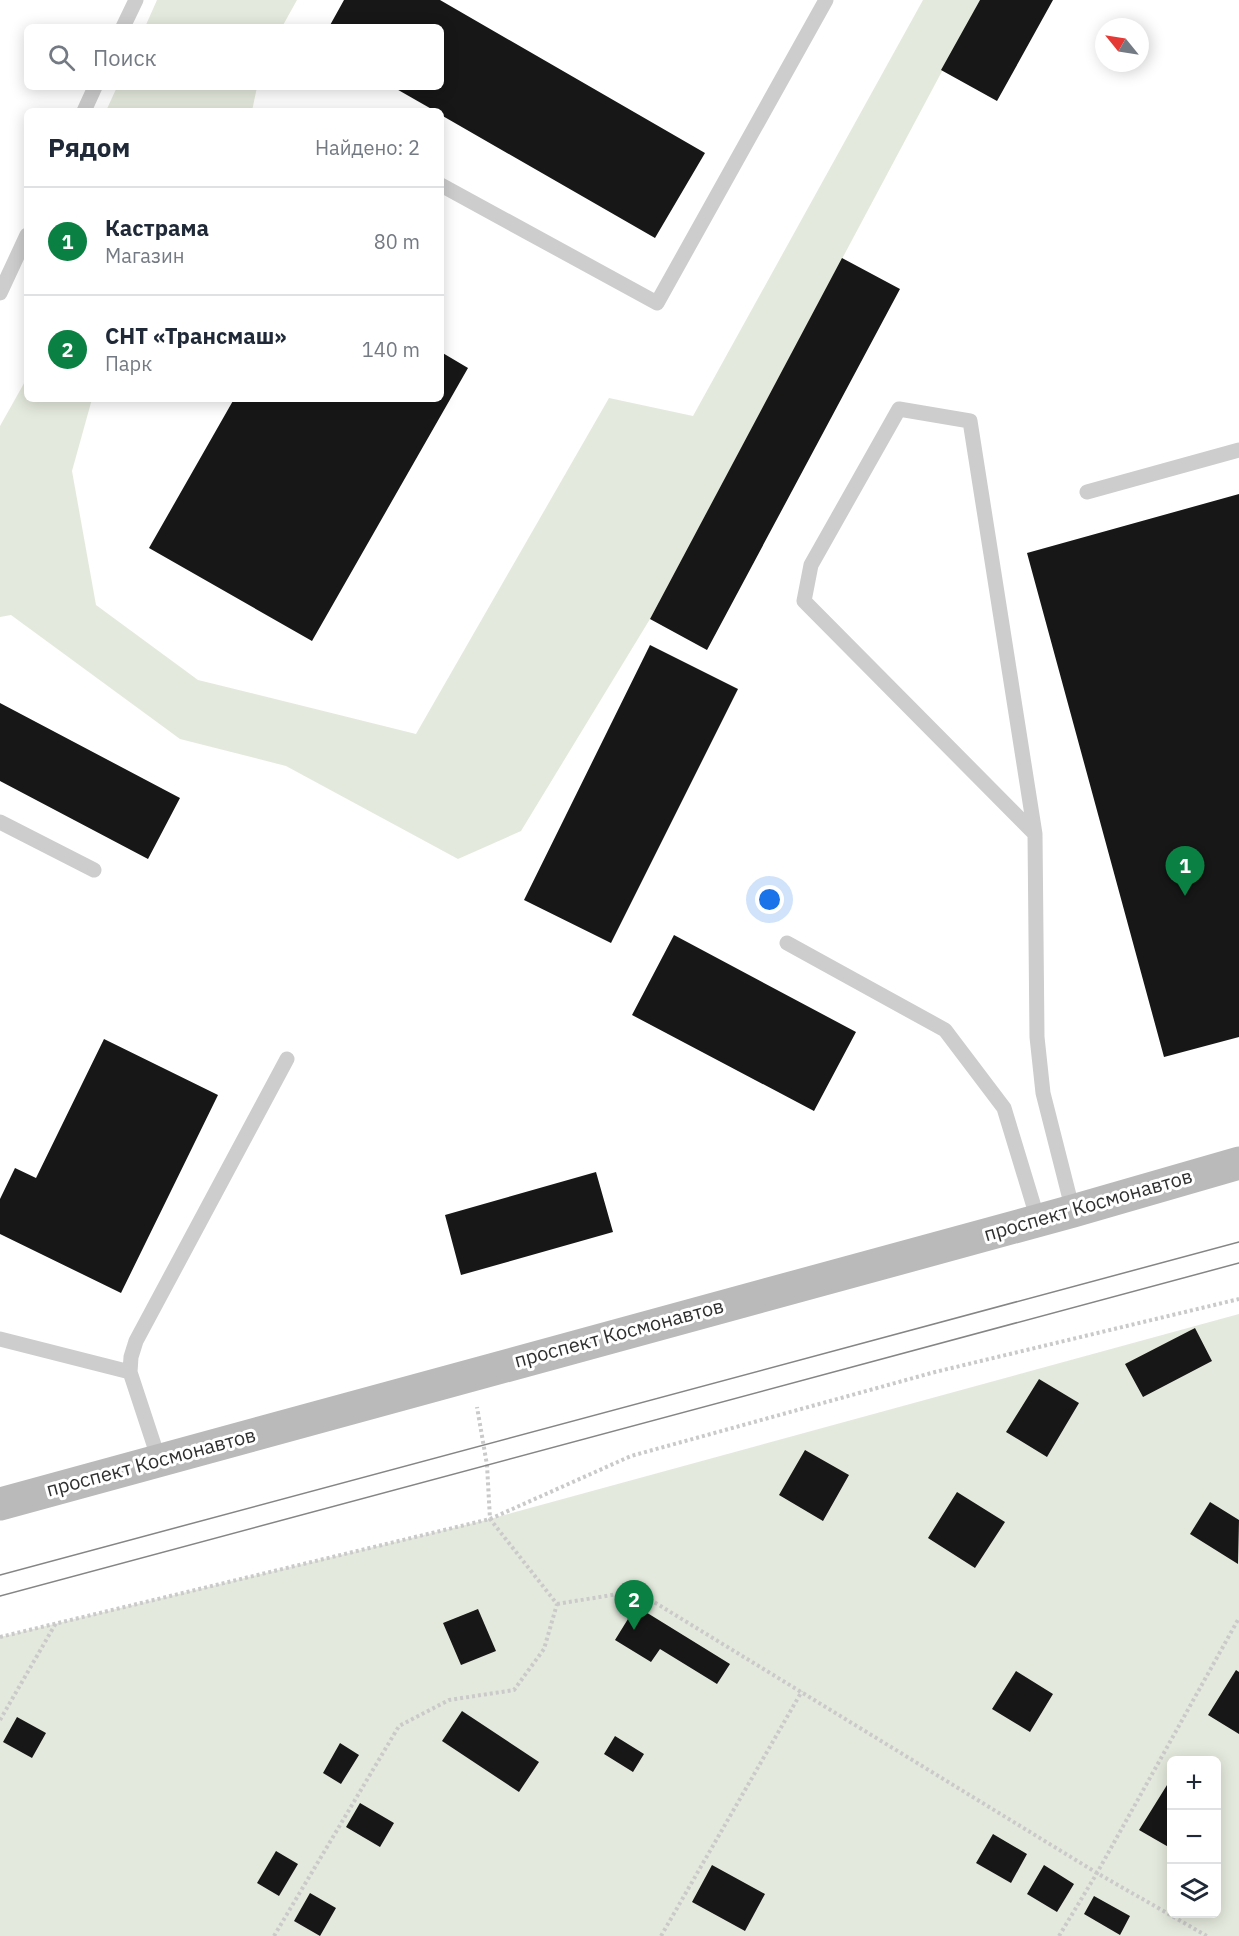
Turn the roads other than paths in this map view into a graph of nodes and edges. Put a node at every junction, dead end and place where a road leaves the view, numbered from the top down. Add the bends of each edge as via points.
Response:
1 (136, 0) edge
2 (826, 0) edge
3 (124, 24) edge
4 (94, 90) edge
5 (85, 108) edge
6 (444, 187) edge
7 (24, 241) edge
8 (0, 293) edge
9 (1239, 450) edge
10 (1088, 492) dead end
11 (0, 822) edge
12 (1035, 834) junction
13 (94, 870) dead end
14 (787, 943) dead end
15 (287, 1059) dead end
16 (1239, 1163) edge
17 (1072, 1211) junction
18 (1038, 1220) junction
19 (0, 1339) edge
20 (130, 1372) junction
21 (159, 1460) junction
22 (0, 1504) edge

1 - 3 lane
2 - 6 lane via 657,303
4 - 5 lane
7 - 8 lane
9 - 10 lane
11 - 13 lane
12 - 12 lane via 970,421 899,409 811,565 804,601
12 - 17 lane via 1036,1037 1043,1094
14 - 18 lane via 945,1030 1004,1108
15 - 20 lane via 136,1341
16 - 17 main road, проспект Космонавтов
17 - 18 main road, проспект Космонавтов
18 - 21 main road, проспект Космонавтов
19 - 20 lane
20 - 21 lane
21 - 22 main road, проспект Космонавтов

